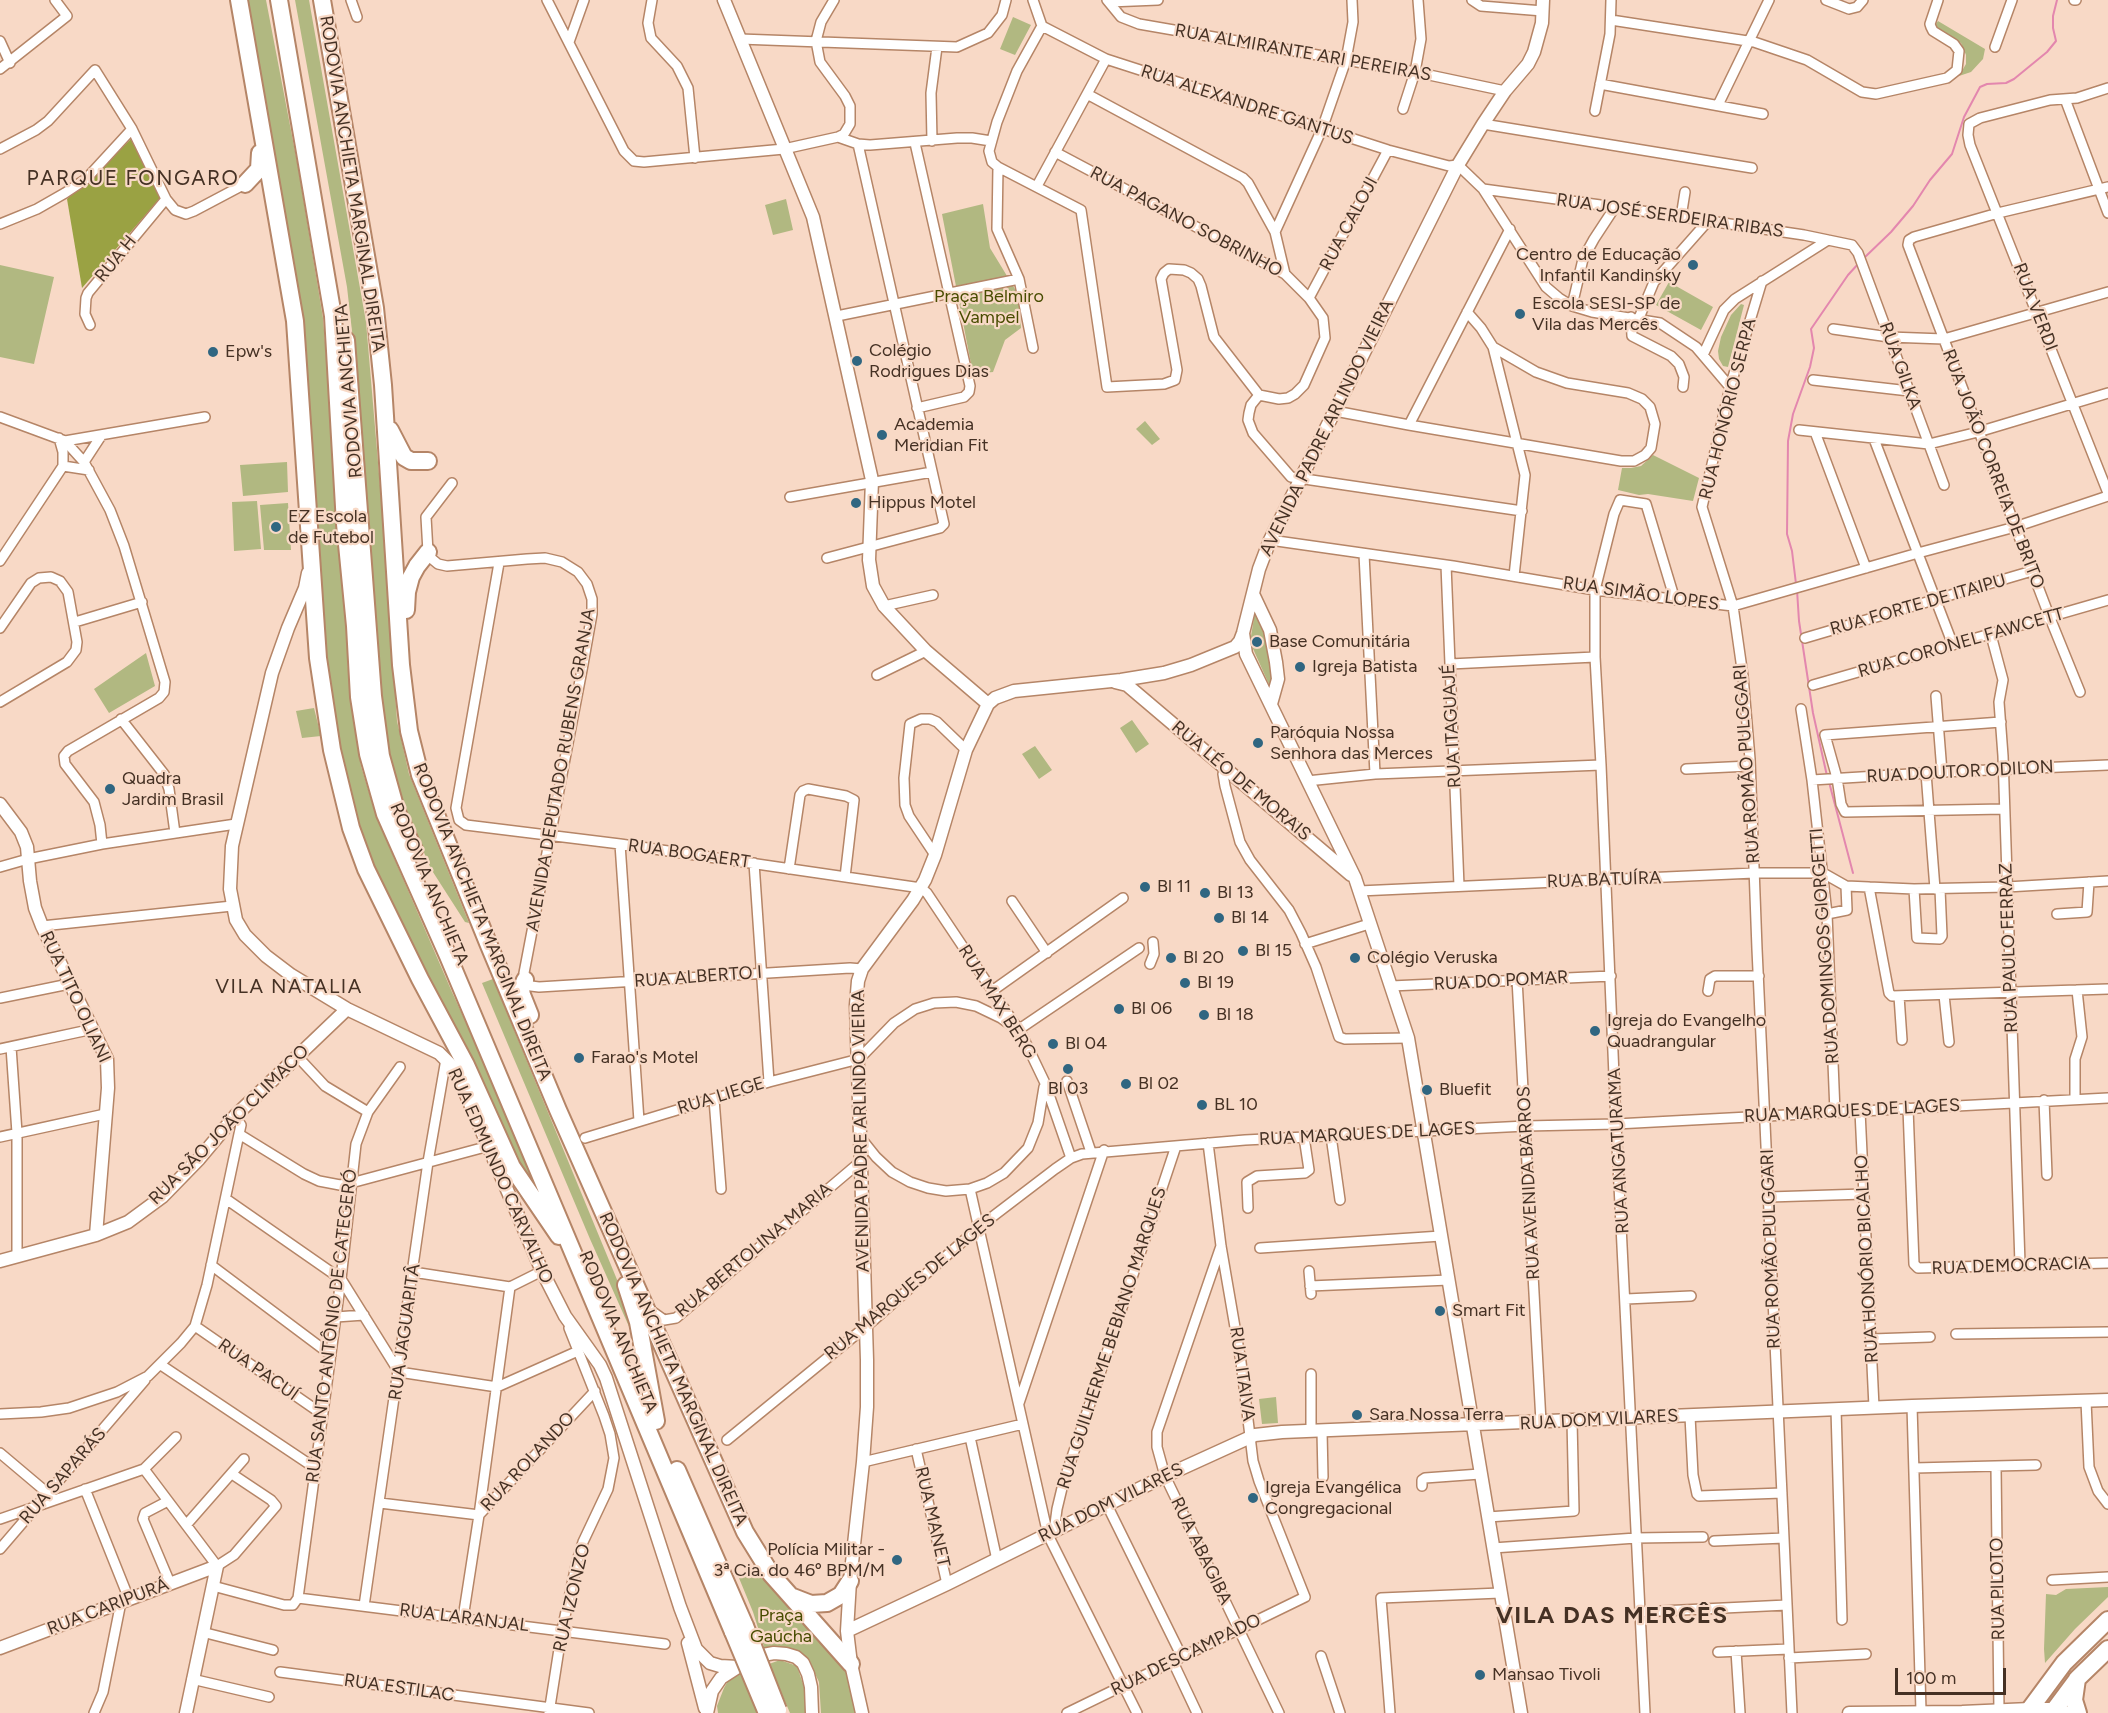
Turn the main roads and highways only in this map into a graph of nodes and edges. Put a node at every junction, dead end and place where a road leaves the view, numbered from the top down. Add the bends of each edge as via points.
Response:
1 (239, 0) edge
2 (279, 0) edge
3 (289, 0) edge
4 (322, 0) edge
5 (258, 116) junction
6 (275, 205) junction
7 (385, 421) junction
8 (428, 461) dead end
9 (428, 552) road end
10 (401, 665) junction
11 (488, 943) junction
12 (558, 1110) junction
13 (603, 1212) junction
14 (574, 1256) junction
15 (656, 1421) junction
16 (850, 1581) road end
17 (790, 1596) junction
18 (2108, 1620) edge
19 (739, 1629) junction
20 (2108, 1650) edge
21 (851, 1664) road end
22 (2078, 1678) junction
23 (2029, 1711) edge
24 (775, 1712) edge
25 (2058, 1712) edge
26 (2078, 1713) edge

1 - 5 highway
2 - 14 highway, RODOVIA ANCHIETA via 333,316 345,524 359,697 368,754 385,814
3 - 15 highway, RODOVIA ANCHIETA via 344,311 373,696 381,756 396,810
4 - 7 highway, RODOVIA ANCHIETA MARGINAL DIREITA via 375,308
5 - 6 highway
5 - 6 highway via 260,165 245,184 262,187
6 - 14 highway via 295,321 318,658 332,750 351,828 366,868 466,1065 512,1167
7 - 8 highway via 404,457
7 - 10 highway, RODOVIA ANCHIETA MARGINAL DIREITA
9 - 10 highway via 417,566 407,592
10 - 11 highway, RODOVIA ANCHIETA MARGINAL DIREITA via 409,731 420,775
11 - 12 highway, RODOVIA ANCHIETA MARGINAL DIREITA
11 - 12 highway via 512,973 528,981 522,995 550,1065
12 - 13 highway, RODOVIA ANCHIETA MARGINAL DIREITA
13 - 15 highway via 638,1322
13 - 17 highway, RODOVIA ANCHIETA MARGINAL DIREITA via 745,1532
14 - 19 highway, RODOVIA ANCHIETA
15 - 19 highway, RODOVIA ANCHIETA
16 - 17 highway via 841,1594 827,1603 811,1604
17 - 21 highway, RODOVIA ANCHIETA MARGINAL DIREITA
18 - 23 highway via 2064,1663
19 - 24 highway, RODOVIA ANCHIETA, bridge
20 - 22 highway
22 - 25 highway
22 - 26 highway via 2074,1700

